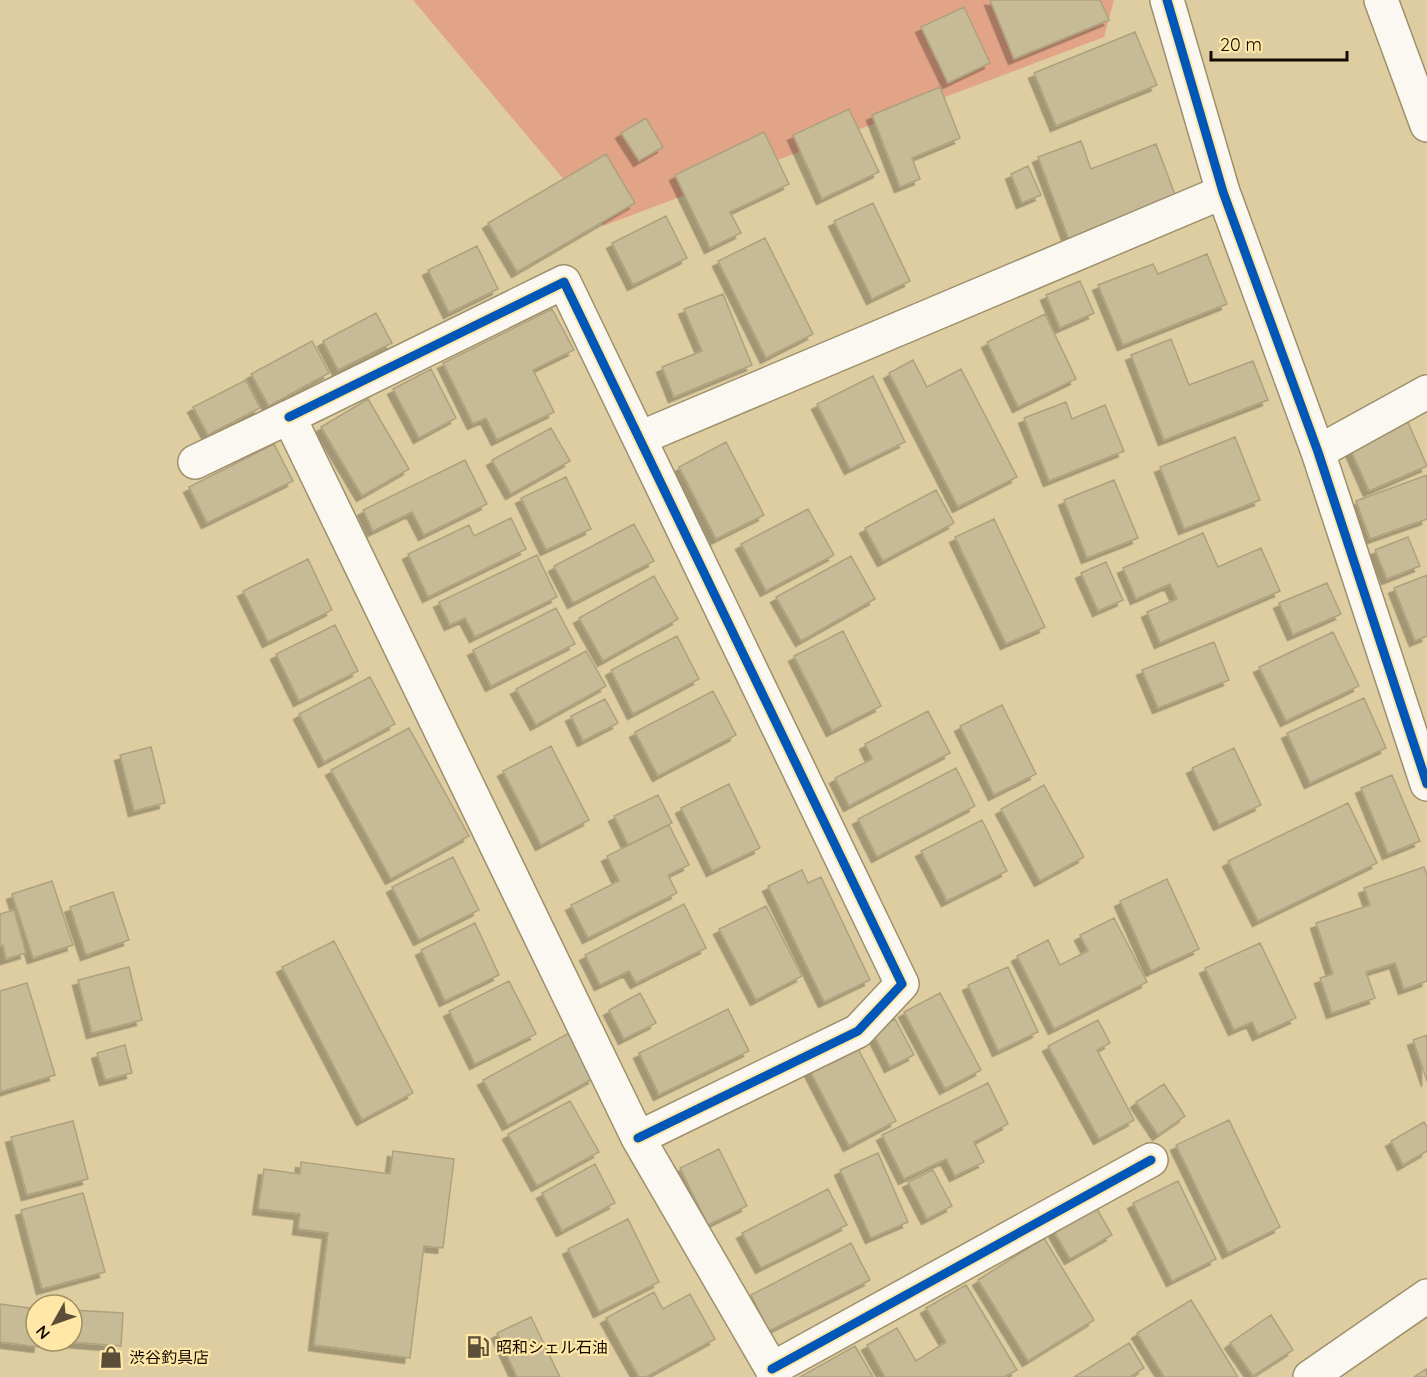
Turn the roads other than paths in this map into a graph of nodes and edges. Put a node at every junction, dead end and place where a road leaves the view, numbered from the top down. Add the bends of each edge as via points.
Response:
1 (1167, 0) edge
2 (1381, 0) edge
3 (1427, 125) edge
4 (1223, 192) junction
5 (1427, 392) edge
6 (289, 417) junction
7 (640, 438) junction
8 (1318, 452) junction
9 (195, 462) dead end
10 (1427, 784) edge
11 (638, 1138) junction
12 (1151, 1160) dead end
13 (1427, 1296) edge
14 (773, 1373) edge
15 (1310, 1377) edge

1 - 4 street
2 - 3 street
4 - 7 street
4 - 8 street
5 - 8 street
6 - 7 street via 564,282
6 - 9 street
6 - 11 street
7 - 11 street via 902,984 858,1031
8 - 10 street
11 - 14 street
12 - 14 street
13 - 15 street

